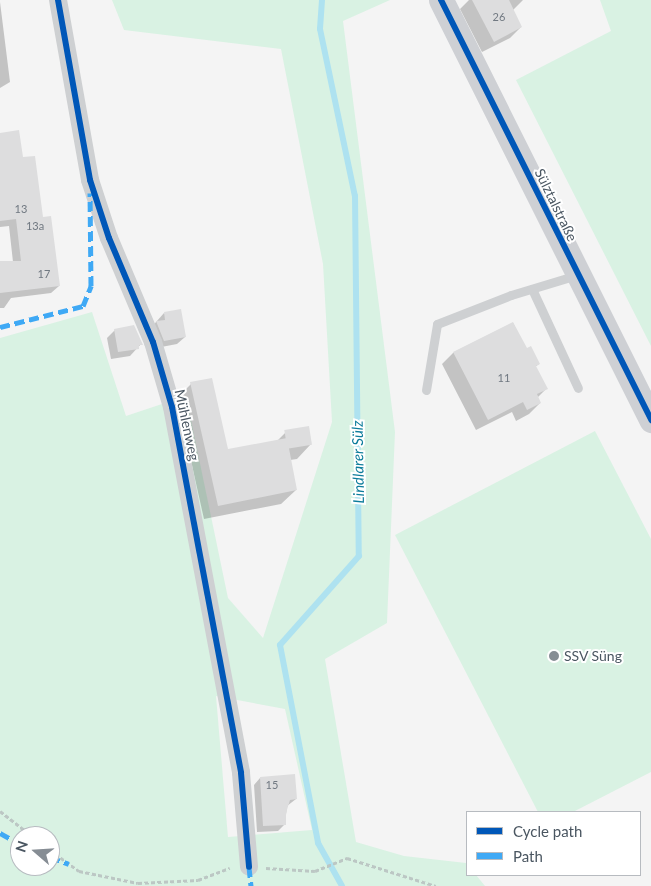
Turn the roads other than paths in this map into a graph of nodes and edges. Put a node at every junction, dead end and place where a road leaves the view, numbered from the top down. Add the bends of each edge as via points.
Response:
1 (58, 0) edge
2 (441, 0) edge
3 (577, 275) junction
4 (532, 289) junction
5 (578, 388) dead end
6 (426, 390) dead end
7 (651, 420) edge
8 (249, 866) road end

1 - 8 street, Mühlenweg via 90,180 109,238 154,342 172,406 241,773
2 - 3 main road, Sülztalstraße
3 - 4 lane
3 - 7 main road, Sülztalstraße
4 - 5 lane
4 - 6 lane via 437,324

